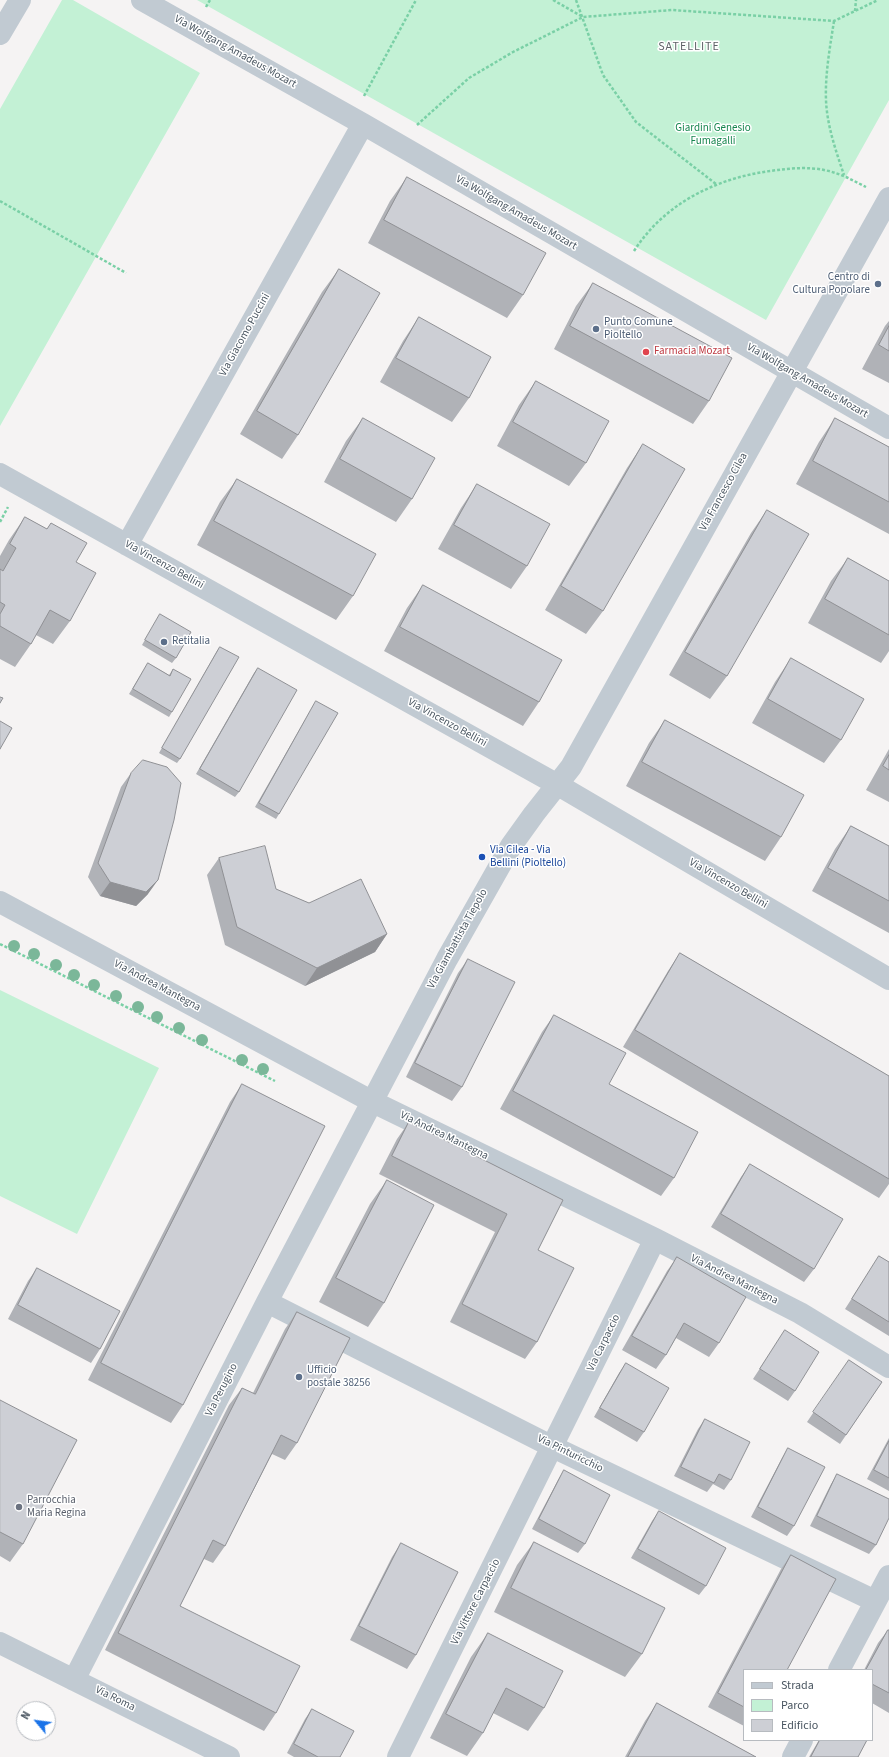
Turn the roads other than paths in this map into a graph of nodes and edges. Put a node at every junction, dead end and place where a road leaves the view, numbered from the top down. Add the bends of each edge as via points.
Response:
1 (20, 0) edge
2 (142, 0) edge
3 (0, 34) edge
4 (357, 121) junction
5 (889, 199) edge
6 (791, 372) junction
7 (889, 428) edge
8 (0, 474) edge
9 (127, 545) junction
10 (558, 785) junction
11 (0, 902) edge
12 (889, 979) edge
13 (372, 1101) junction
14 (655, 1239) junction
15 (267, 1302) junction
16 (889, 1367) edge
17 (553, 1447) junction
18 (889, 1576) edge
19 (875, 1601) junction
20 (0, 1643) edge
21 (840, 1669) edge
22 (74, 1680) junction
23 (801, 1741) edge
24 (229, 1757) edge
25 (398, 1757) edge
26 (793, 1757) edge

1 - 3 street
2 - 4 street, Via Wolfgang Amadeus Mozart
4 - 6 street, Via Wolfgang Amadeus Mozart
4 - 9 street, Via Giacomo Puccini
5 - 6 street, Via Francesco Cilea
6 - 7 street, Via Wolfgang Amadeus Mozart
6 - 10 street, Via Francesco Cilea via 575,760
8 - 9 street, Via Vincenzo Bellini
9 - 10 street, Via Vincenzo Bellini
10 - 12 street, Via Vincenzo Bellini
10 - 13 street, Via Giambattista Tiepolo via 522,830 496,872 446,959
11 - 13 street, Via Andrea Mantegna
13 - 14 street, Via Andrea Mantegna
13 - 15 street, Via Perugino
14 - 16 street, Via Andrea Mantegna via 800,1313
14 - 17 street, Via Carpaccio
15 - 17 street, Via Pinturicchio
15 - 22 street, Via Perugino
17 - 19 street, Via Pinturicchio
17 - 25 street, Via Vittore Carpaccio
18 - 19 street
19 - 21 street
20 - 22 street, Via Roma
22 - 24 street, Via Roma
23 - 26 street

